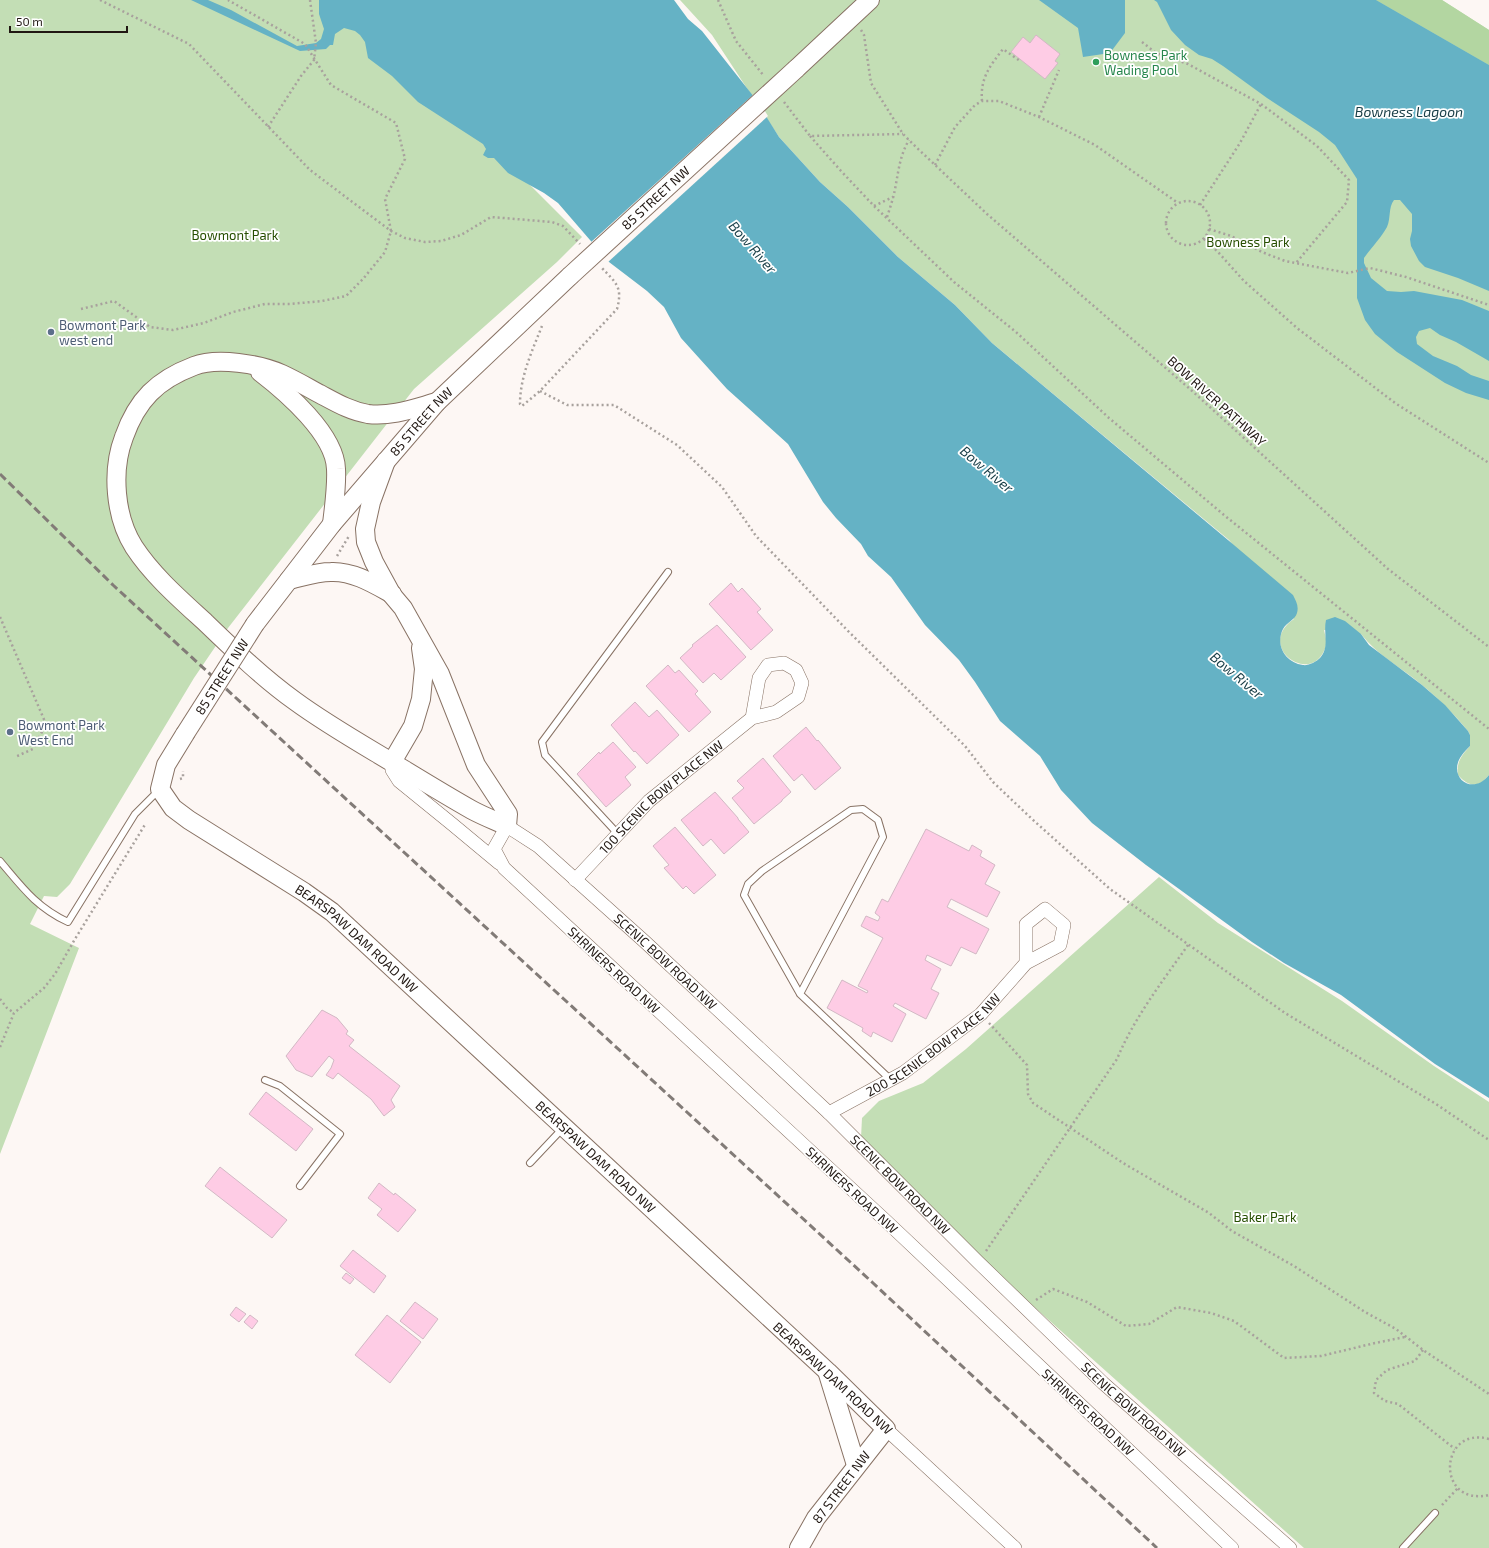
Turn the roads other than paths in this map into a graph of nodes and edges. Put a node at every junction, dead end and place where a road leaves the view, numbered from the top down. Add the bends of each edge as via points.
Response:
1 (870, 0) edge
2 (254, 366) junction
3 (437, 402) junction
4 (386, 461) junction
5 (332, 524) junction
6 (668, 572) dead end
7 (289, 580) junction
8 (392, 594) junction
9 (420, 639) junction
10 (752, 718) junction
11 (392, 762) junction
12 (160, 790) junction
13 (507, 826) junction
14 (618, 834) junction
15 (0, 861) edge
16 (504, 868) junction
17 (575, 880) junction
18 (1026, 963) dead end
19 (800, 994) junction
20 (265, 1080) dead end
21 (890, 1080) junction
22 (829, 1113) junction
23 (564, 1127) junction
24 (530, 1163) dead end
25 (300, 1186) dead end
26 (828, 1372) junction
27 (886, 1429) junction
28 (856, 1465) junction
29 (1435, 1513) road end
30 (799, 1548) edge
31 (1015, 1548) edge
32 (1232, 1548) edge
33 (1290, 1548) edge
34 (1403, 1548) edge

1 - 3 street, 85 STREET NW, bridge
2 - 3 street via 280,373 350,410 370,414 398,412
2 - 5 street via 299,405 328,441 336,468
2 - 11 street via 219,361 196,365 165,380 140,404 128,426 118,458 117,485 124,527 134,547 154,573 257,671 294,701
3 - 4 street, 85 STREET NW
4 - 5 street, 85 STREET NW
4 - 8 street via 371,502 365,529 366,542 374,562
5 - 7 street, 85 STREET NW
6 - 14 lane via 542,742 545,755
7 - 8 street via 332,572 345,573 371,582
7 - 12 street, 85 STREET NW, bridge via 255,624 185,734 166,765
8 - 9 street
9 - 11 street via 424,669 421,698 413,726
9 - 13 street via 440,674 476,765 508,814
10 - 10 street, 100 SCENIC BOW PLACE NW via 776,712 798,697 802,683 796,670 784,663 768,665 759,678
10 - 14 street, 100 SCENIC BOW PLACE NW via 649,801
11 - 13 street via 474,811
11 - 16 street via 392,770 399,781
12 - 15 lane via 135,814 68,922 52,915 36,902
12 - 23 street, BEARSPAW DAM ROAD NW via 173,808 189,820 332,912
13 - 16 street, SHRINERS ROAD NW via 494,849
13 - 17 street, SCENIC BOW ROAD NW via 538,846
14 - 17 street, 100 SCENIC BOW PLACE NW
16 - 32 street, SHRINERS ROAD NW via 880,1216
17 - 22 street, SCENIC BOW ROAD NW
18 - 21 street, 200 SCENIC BOW PLACE NW via 981,1014
19 - 19 lane via 744,895 748,884 762,871 851,810 863,809 878,820 883,837
19 - 21 lane
20 - 25 lane via 280,1086 340,1134
21 - 22 street, 200 SCENIC BOW PLACE NW
22 - 33 street, SCENIC BOW ROAD NW via 1103,1383
23 - 24 lane
23 - 26 street, BEARSPAW DAM ROAD NW
26 - 27 street, BEARSPAW DAM ROAD NW
26 - 28 street
27 - 28 street, 87 STREET NW
27 - 31 street, BEARSPAW DAM ROAD NW
28 - 30 street, 87 STREET NW via 816,1518
29 - 34 lane

